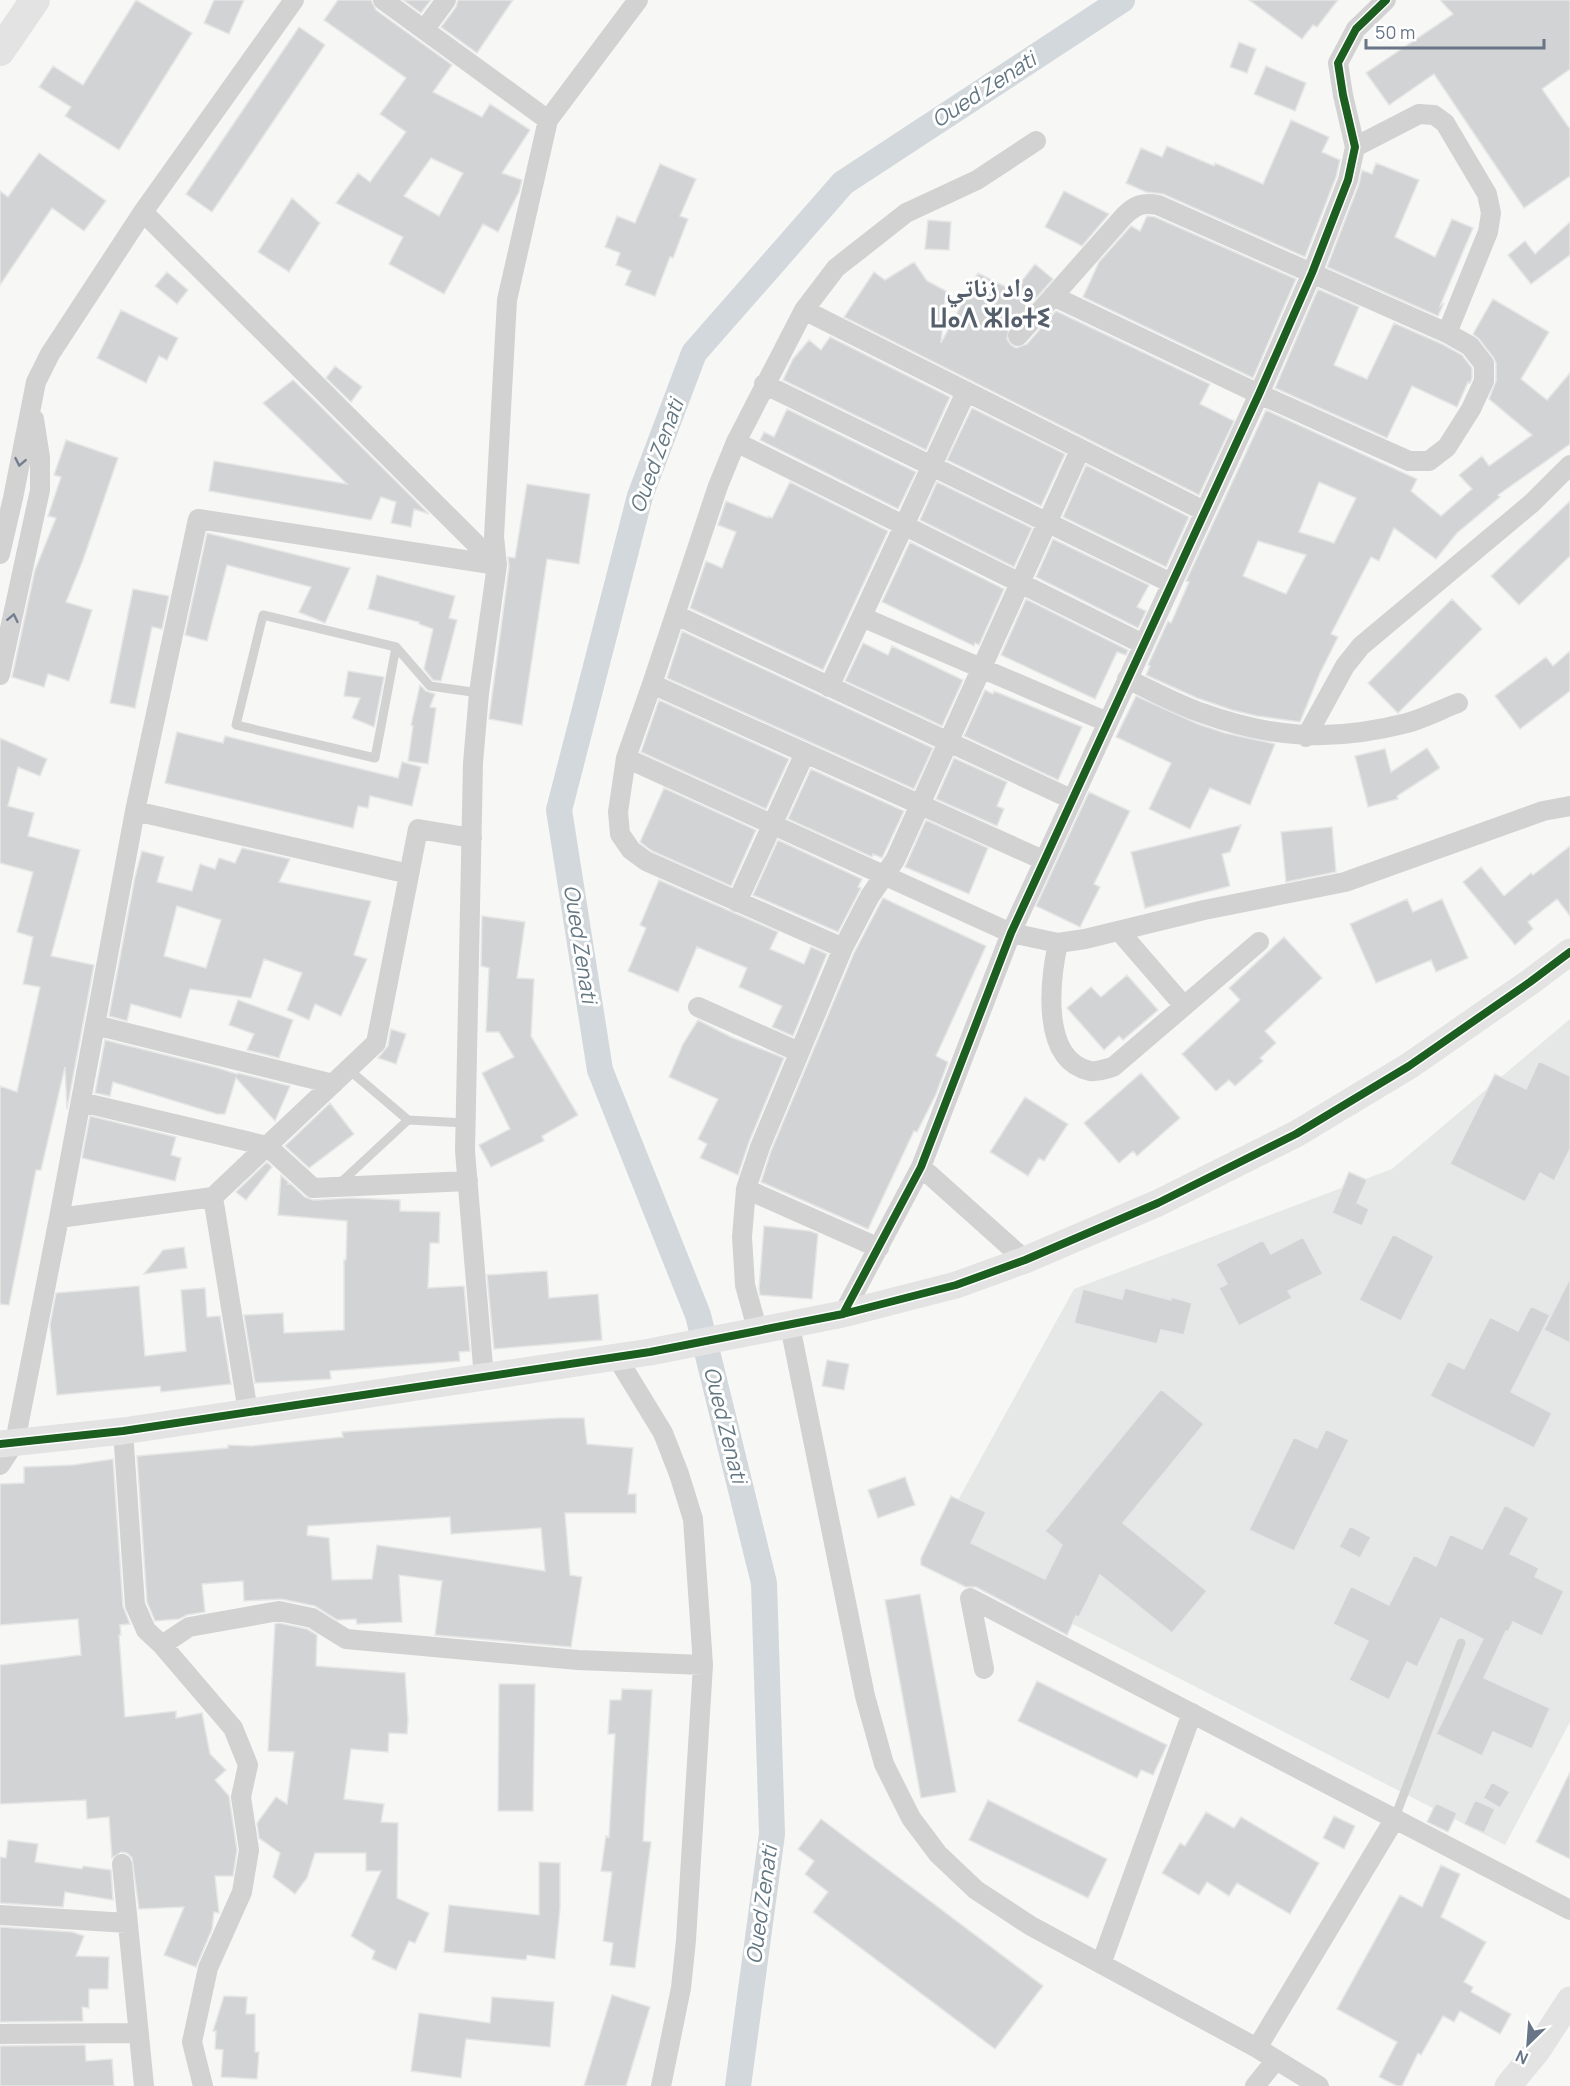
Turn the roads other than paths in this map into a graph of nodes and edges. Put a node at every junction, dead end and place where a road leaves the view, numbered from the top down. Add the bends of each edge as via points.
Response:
1 (35, 0) edge
2 (294, 0) edge
3 (383, 0) edge
4 (446, 0) edge
5 (638, 0) edge
6 (1386, 0) edge
7 (424, 30) junction
8 (0, 51) edge
9 (548, 120) junction
10 (1036, 141) dead end
11 (1355, 147) junction
12 (143, 212) junction
13 (1312, 273) junction
14 (1053, 296) junction
15 (804, 310) junction
16 (1448, 333) junction
17 (1018, 336) dead end
18 (764, 384) junction
19 (966, 392) junction
20 (1259, 394) junction
21 (32, 404) junction
22 (736, 442) junction
23 (1080, 450) junction
24 (1570, 465) edge
25 (932, 466) junction
26 (1204, 511) junction
27 (1048, 522) junction
28 (904, 525) junction
29 (0, 554) edge
30 (496, 565) junction
31 (1020, 583) junction
32 (1171, 583) junction
33 (676, 615) junction
34 (862, 617) junction
35 (1143, 644) junction
36 (396, 647) junction
37 (981, 668) junction
38 (0, 675) edge
39 (1127, 679) junction
40 (652, 684) junction
41 (829, 687) junction
42 (479, 693) junction
43 (1458, 703) dead end
44 (1107, 722) junction
45 (1306, 737) junction
46 (948, 742) junction
47 (805, 753) junction
48 (626, 758) junction
49 (1071, 799) junction
50 (920, 805) junction
51 (1570, 806) edge
52 (135, 811) junction
53 (772, 825) junction
54 (472, 838) junction
55 (1043, 860) junction
56 (409, 874) junction
57 (886, 876) junction
58 (737, 902) junction
59 (1119, 931) junction
60 (1011, 933) junction
61 (1259, 942) dead end
62 (1058, 943) junction
63 (843, 948) junction
64 (1570, 952) edge
65 (1184, 1006) junction
66 (698, 1007) dead end
67 (95, 1025) junction
68 (800, 1052) junction
69 (348, 1069) junction
70 (333, 1084) junction
71 (81, 1102) junction
72 (408, 1119) junction
73 (466, 1123) junction
74 (267, 1146) junction
75 (921, 1167) junction
76 (468, 1181) junction
77 (336, 1187) junction
78 (746, 1189) junction
79 (213, 1197) junction
80 (59, 1218) junction
81 (879, 1248) junction
82 (1025, 1260) junction
83 (843, 1314) junction
84 (790, 1326) junction
85 (750, 1334) junction
86 (616, 1356) junction
87 (484, 1378) junction
88 (248, 1412) junction
89 (123, 1431) junction
90 (8, 1443) edge
91 (0, 1465) edge
92 (1461, 1643) dead end
93 (162, 1645) junction
94 (703, 1665) junction
95 (984, 1669) dead end
96 (1192, 1713) junction
97 (1394, 1820) junction
98 (122, 1864) dead end
99 (1570, 1910) edge
100 (0, 1915) edge
101 (127, 1923) junction
102 (1101, 1964) junction
103 (1570, 2000) edge
104 (139, 2033) junction
105 (0, 2034) edge
106 (1257, 2049) junction
107 (1276, 2060) junction
108 (144, 2086) edge
109 (202, 2086) edge
110 (661, 2086) edge
111 (1255, 2086) edge
112 (1319, 2086) edge
113 (1508, 2086) edge

1 - 8 main road
2 - 12 street
3 - 7 street
4 - 7 street
5 - 9 street
6 - 11 street via 1356,29 1338,63
7 - 9 street
9 - 30 street via 507,300 494,537
10 - 15 street via 977,180 906,213 836,268
11 - 13 street via 1348,180
11 - 16 street via 1419,114 1434,115 1445,123 1487,194 1491,213 1488,232
12 - 21 street via 50,354 36,382
12 - 30 street
13 - 14 street via 1146,203 1134,206
13 - 16 street
13 - 20 street
14 - 17 street
14 - 20 street
15 - 18 street
15 - 19 street
16 - 20 street via 1470,346 1484,364 1484,381 1447,447 1429,461 1409,461
18 - 22 street
18 - 25 street
19 - 23 street
19 - 25 street
20 - 26 street
21 -> 29 street
38 -> 21 street via 40,490 40,457
22 - 28 street
22 - 33 street
23 - 26 street
23 - 27 street
24 - 45 street via 1532,503 1361,646
25 - 27 street
25 - 28 street
26 - 32 street
27 - 31 street
27 - 32 street
28 - 31 street
28 - 34 street
30 - 42 street
30 - 52 street via 198,519
31 - 35 street
31 - 37 street
32 - 35 street
33 - 40 street
33 - 41 street
34 - 37 street
34 - 41 street
35 - 39 street
36 - 36 lane via 263,615 236,724 375,758
36 - 42 lane via 430,686
37 - 44 street
37 - 46 street
39 - 44 street
39 - 45 street via 1200,712 1255,730
40 - 47 street
40 - 48 street
41 - 46 street
42 - 54 street
43 - 45 street via 1410,722 1358,734
44 - 49 street
46 - 49 street
46 - 50 street
47 - 50 street
47 - 53 street
48 - 53 street
48 - 58 street via 618,812 620,834 631,850 646,861
49 - 55 street
50 - 55 street
50 - 57 street
51 - 59 street via 1543,811 1345,882
52 - 56 street
52 - 67 street
53 - 57 street
53 - 58 street
54 - 56 street via 417,829
54 - 73 street
55 - 60 street
56 - 69 street via 376,1043
57 - 60 street
57 - 63 street
58 - 63 street
59 - 62 street
59 - 65 street
60 - 62 street
60 - 75 street
61 - 65 street
62 - 65 street via 1052,970 1054,1027 1060,1047 1072,1064 1092,1072 1113,1067
63 - 68 street
64 - 82 street via 1409,1066 1296,1134 1158,1203
66 - 68 street
67 - 70 street
67 - 71 street
68 - 78 street
69 - 70 street
69 - 72 lane
70 - 74 street
71 - 74 street
71 - 80 street
72 - 73 lane
72 - 77 lane
73 - 76 street
74 - 77 street via 312,1188
74 - 79 street
75 - 81 street
75 - 82 street
76 - 77 street
76 - 87 street
78 - 81 street
78 - 85 street via 742,1237
79 - 80 street
79 - 88 street
80 - 90 street
81 - 83 street
82 - 83 street via 956,1285
83 - 84 street
84 - 85 street
84 - 102 street via 865,1696 884,1764 911,1818 938,1854 976,1890
85 - 86 street
86 - 87 street
86 - 94 street via 663,1433 693,1520
87 - 88 street
88 - 89 street
89 - 90 street
89 - 93 street via 135,1605 146,1630
90 - 91 street
92 - 97 lane
93 - 94 street via 189,1627 279,1611 312,1617 346,1639 578,1660
93 - 109 street via 233,1728 248,1765 241,1797 249,1850 242,1892 208,1968 192,2042
94 - 110 street via 682,1979
95 - 96 street via 970,1598
96 - 97 street
96 - 102 street
97 - 99 street
97 - 106 street
98 - 101 street
100 - 101 street
101 - 104 street
102 - 106 street
103 - 113 street via 1537,2051
104 - 105 street
104 - 108 street
106 - 107 street
107 - 111 street
107 - 112 street

